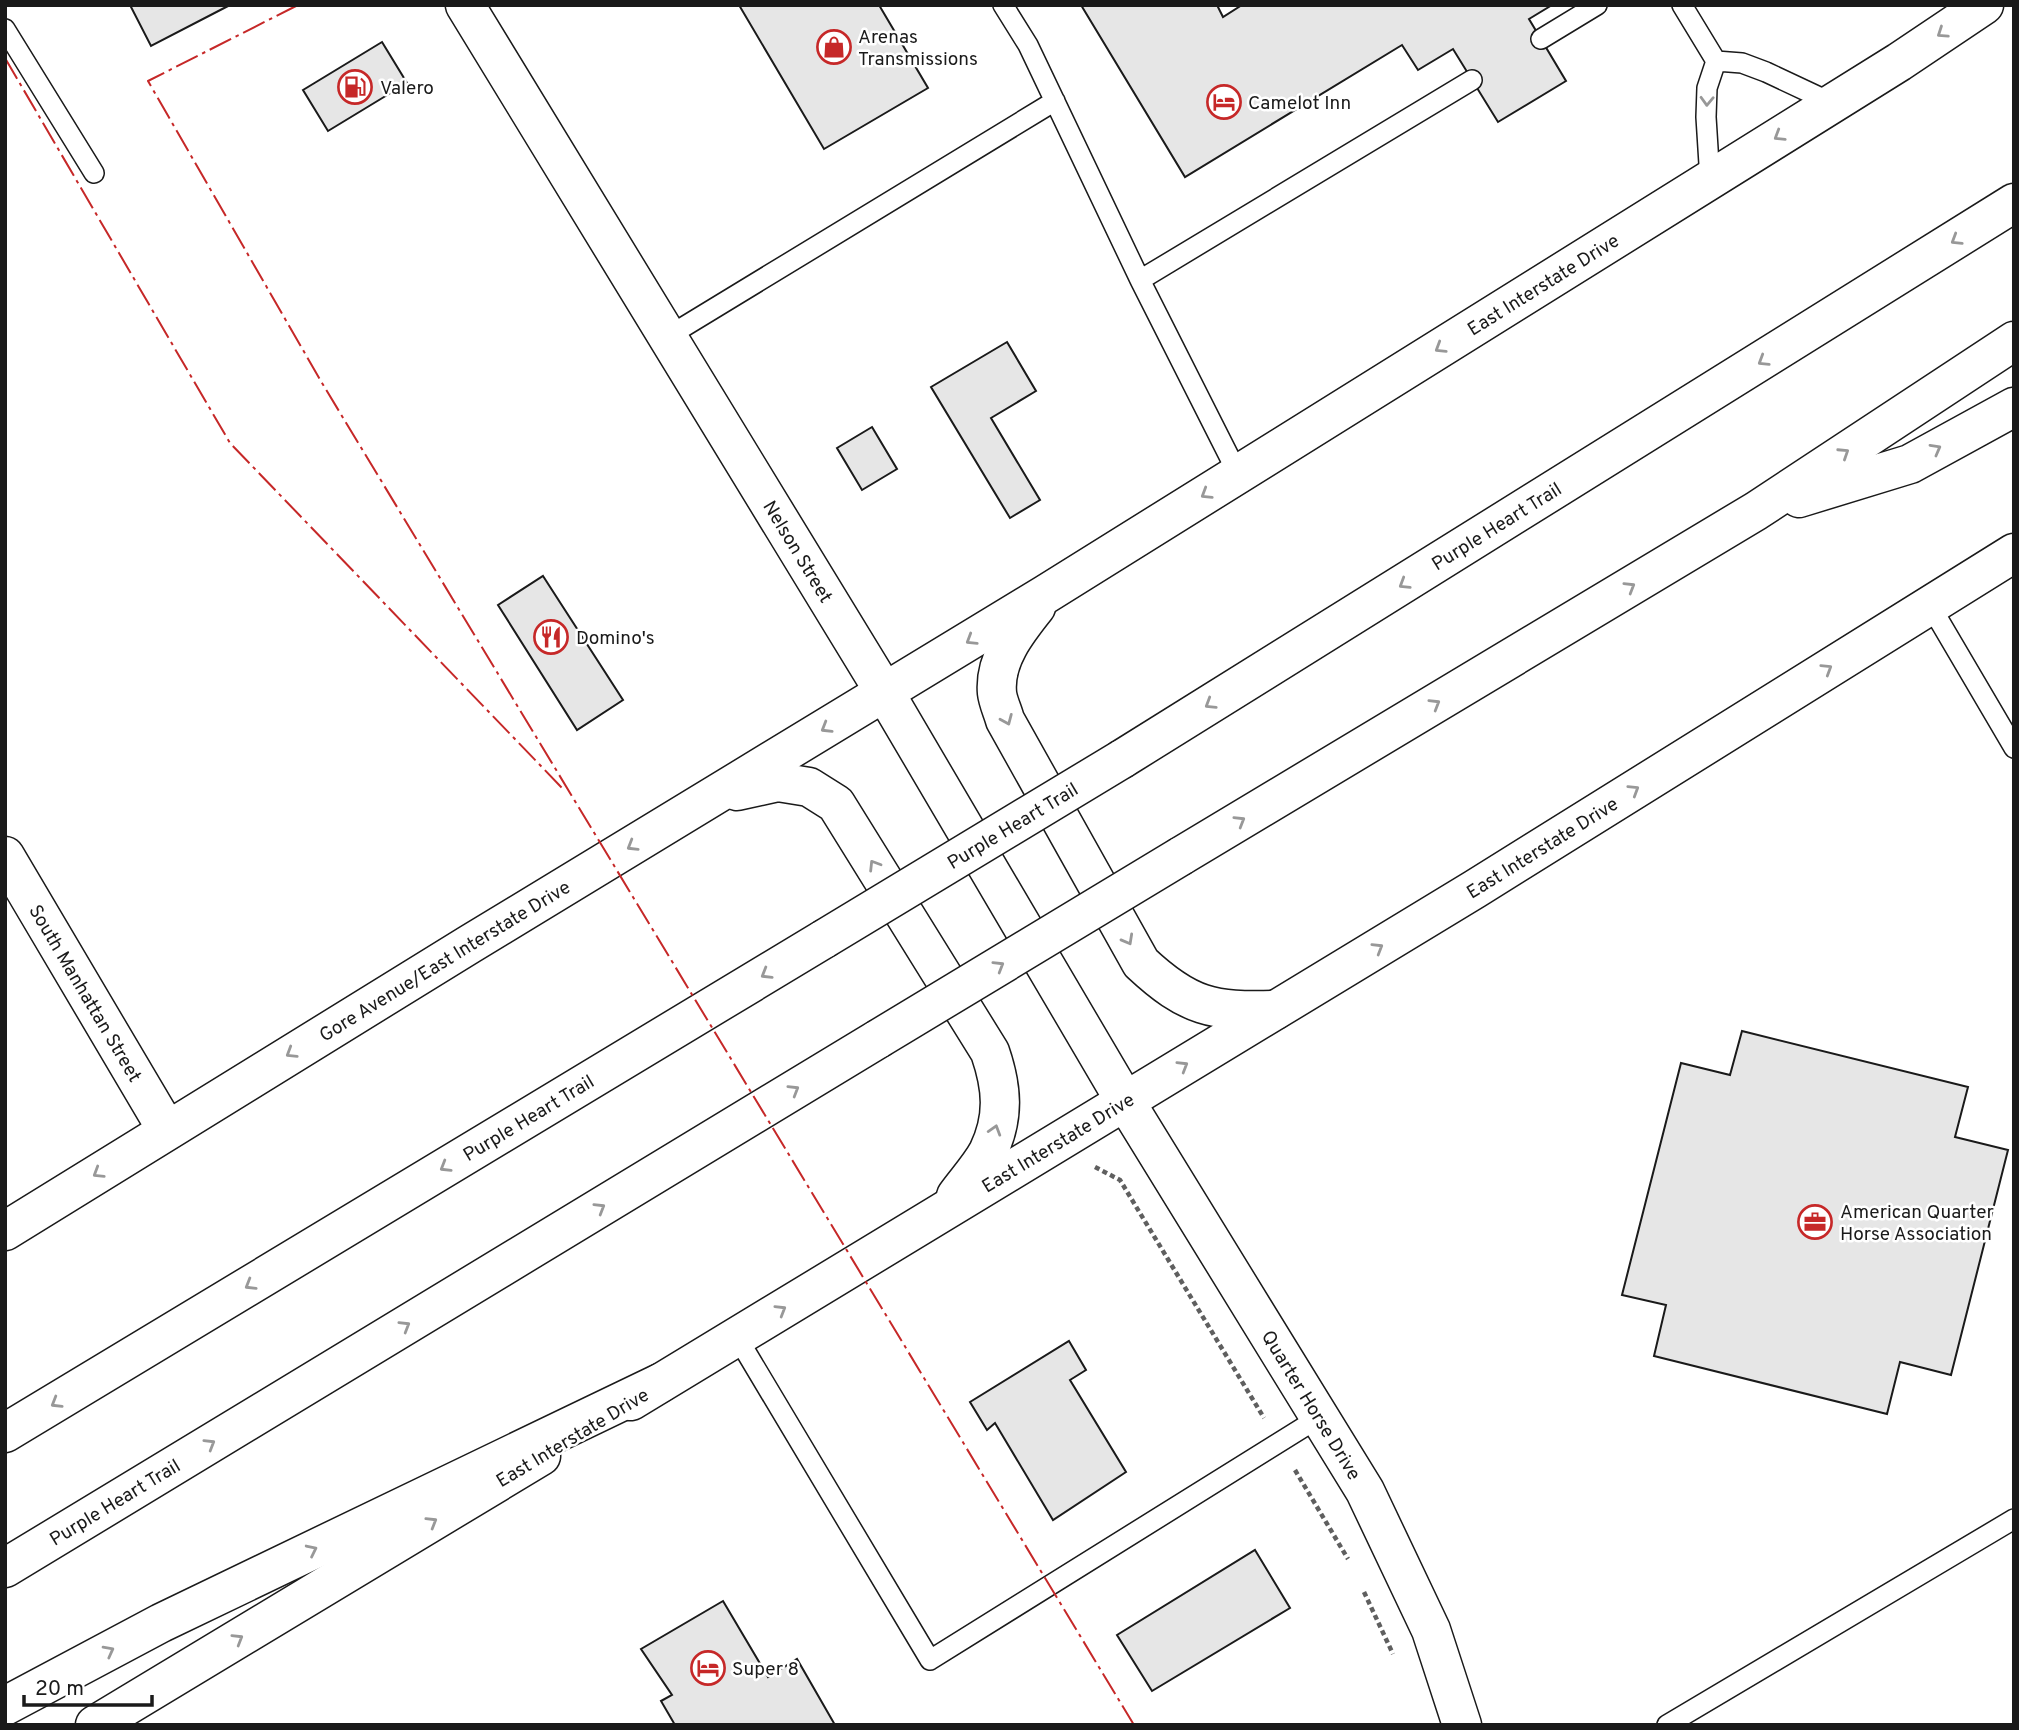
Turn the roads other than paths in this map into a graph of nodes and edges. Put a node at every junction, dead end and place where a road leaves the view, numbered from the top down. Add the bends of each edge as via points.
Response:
1 (466, 5) edge
2 (1003, 5) edge
3 (1597, 5) edge
4 (1682, 5) edge
5 (1984, 5) edge
6 (5, 29) edge
7 (1541, 39) dead end
8 (1716, 61) junction
9 (1472, 79) dead end
10 (1055, 101) junction
11 (1832, 103) junction
12 (94, 173) dead end
13 (1710, 180) junction
14 (2014, 203) edge
15 (1140, 280) junction
16 (667, 337) junction
17 (2014, 341) edge
18 (2014, 407) edge
19 (1238, 474) junction
20 (1756, 511) junction
21 (2014, 553) edge
22 (1046, 594) junction
23 (1930, 605) junction
24 (885, 693) junction
25 (2014, 748) edge
26 (714, 796) junction
27 (5, 856) edge
28 (1275, 1010) junction
29 (1125, 1101) junction
30 (167, 1129) junction
31 (947, 1209) junction
32 (5, 1231) edge
33 (737, 1337) junction
34 (660, 1383) junction
35 (1320, 1417) junction
36 (5, 1433) edge
37 (2014, 1519) edge
38 (5, 1568) edge
39 (5, 1706) edge
40 (95, 1725) edge
41 (1462, 1725) edge
42 (1667, 1725) edge

1 - 16 main road, Nelson Street
2 - 10 lane
3 - 7 lane
4 - 8 lane
5 -> 11 main road, East Interstate Drive
6 - 12 lane
8 - 11 lane via 1742,63
8 -> 13 lane via 1707,88
9 - 15 lane
10 - 15 lane
10 - 16 lane
11 -> 13 main road, East Interstate Drive
13 -> 19 main road, East Interstate Drive
14 -> 36 main road, Purple Heart Trail, bridge via 1122,759
15 - 19 lane
16 - 24 main road, Nelson Street
20 -> 17 main road, Purple Heart Trail
20 -> 18 main road via 1910,464
19 -> 22 main road, East Interstate Drive
38 -> 20 main road, Purple Heart Trail, bridge
21 - 23 main road, East Interstate Drive
22 -> 24 main road, East Interstate Drive
22 -> 28 main road via 1015,633 999,667 997,694 1012,733 1141,963 1168,988 1198,1003 1233,1011
23 - 25 lane
28 -> 23 main road, East Interstate Drive
24 -> 26 main road, Gore Avenue/East Interstate Drive
24 - 29 main road, Nelson Street
26 -> 30 main road, Gore Avenue/East Interstate Drive
31 -> 26 main road via 988,1152 1002,1107 990,1052 836,804 809,787 778,782
27 - 30 main road, South Manhattan Street
29 -> 28 main road, East Interstate Drive
29 - 31 main road, East Interstate Drive
29 - 35 main road, Quarter Horse Drive
30 -> 32 main road, Gore Avenue/East Interstate Drive
33 -> 31 main road, East Interstate Drive
33 - 34 main road, East Interstate Drive
33 - 35 lane via 930,1660
39 -> 34 main road via 162,1623
40 -> 34 main road, East Interstate Drive
35 - 41 main road, Quarter Horse Drive via 1365,1491 1431,1630
37 - 42 lane

